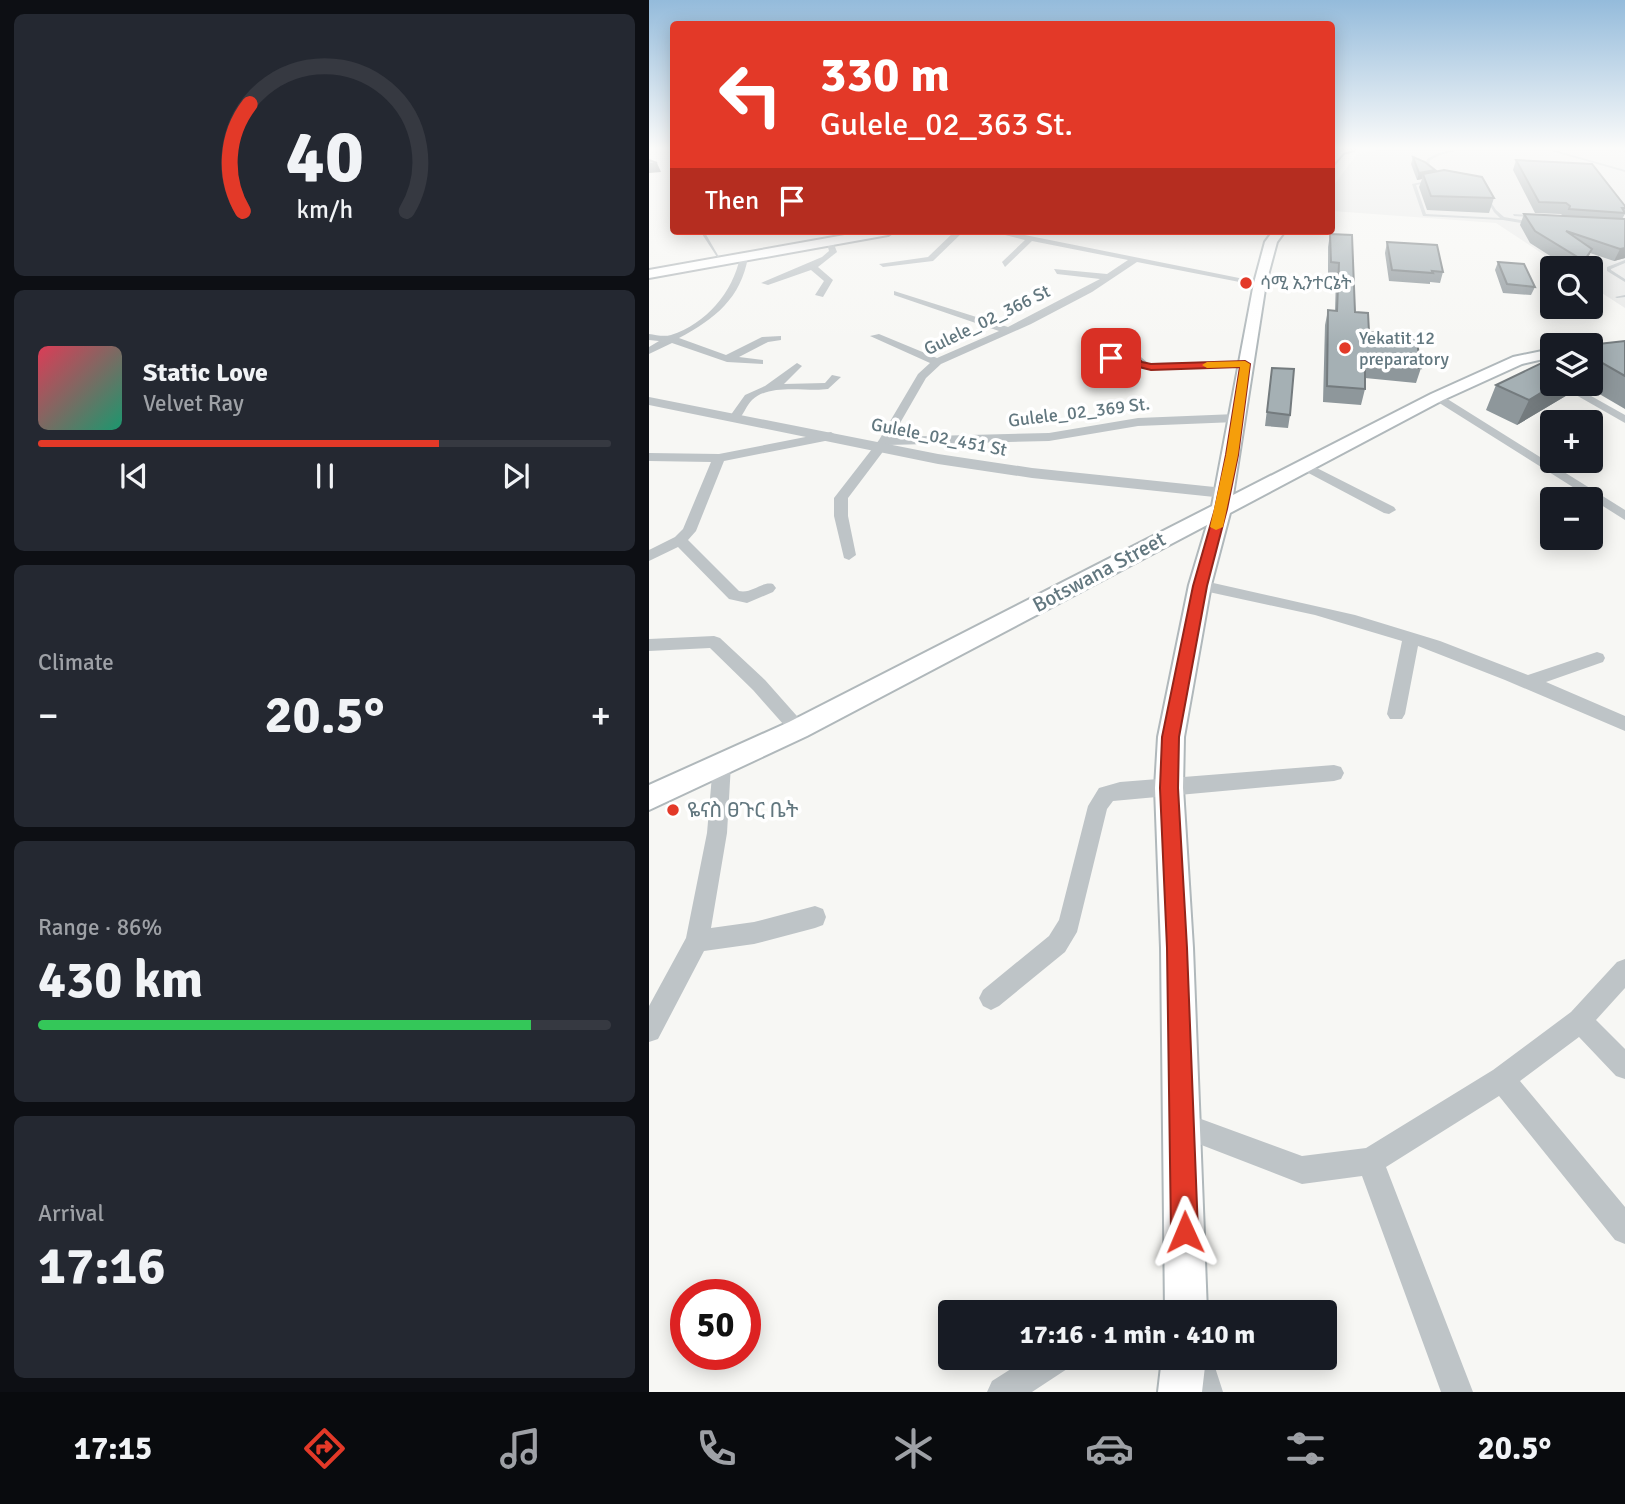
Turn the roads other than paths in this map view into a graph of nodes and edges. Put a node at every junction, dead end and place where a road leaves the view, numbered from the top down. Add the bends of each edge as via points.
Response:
1 (1424, 215) edge
2 (1496, 215) edge
3 (1514, 215) dead end
4 (1542, 217) edge
5 (1502, 219) junction
6 (1537, 223) edge
7 (705, 235) edge
8 (835, 235) edge
9 (864, 235) edge
10 (956, 235) edge
11 (1012, 235) edge
12 (1275, 235) edge
13 (1030, 239) junction
14 (829, 241) junction
15 (718, 256) junction
16 (744, 257) junction
17 (1137, 258) junction
18 (1625, 261) edge
19 (883, 264) dead end
20 (1005, 264) dead end
21 (814, 268) junction
22 (649, 271) edge
23 (1057, 271) dead end
24 (1109, 277) junction
25 (1625, 281) edge
26 (765, 283) dead end
27 (1260, 283) junction
28 (897, 293) dead end
29 (821, 295) dead end
30 (1625, 296) edge
31 (1617, 297) dead end
32 (1009, 331) junction
33 (875, 336) dead end
34 (649, 337) edge
35 (777, 338) dead end
36 (671, 339) junction
37 (1106, 350) dead end
38 (649, 351) edge
39 (1540, 357) edge
40 (727, 359) junction
41 (759, 362) dead end
42 (937, 362) junction
43 (1245, 364) junction
44 (797, 366) dead end
45 (836, 377) dead end
46 (768, 390) junction
47 (1583, 396) edge
48 (1437, 397) junction
49 (649, 401) edge
50 (736, 416) junction
51 (1236, 418) junction
52 (1625, 420) edge
53 (831, 436) junction
54 (882, 443) junction
55 (649, 457) edge
56 (718, 457) junction
57 (1303, 465) junction
58 (1223, 501) junction
59 (1389, 510) dead end
60 (1625, 516) edge
61 (679, 540) junction
62 (850, 555) dead end
63 (649, 556) edge
64 (1200, 586) junction
65 (768, 588) dead end
66 (1410, 638) junction
67 (649, 645) edge
68 (1597, 657) dead end
69 (1530, 681) junction
70 (1396, 714) dead end
71 (1625, 724) edge
72 (798, 729) junction
73 (723, 764) junction
74 (1334, 773) dead end
75 (1169, 788) junction
76 (649, 798) edge
77 (815, 917) dead end
78 (697, 941) junction
79 (1625, 970) edge
80 (991, 998) dead end
81 (1580, 1021) junction
82 (649, 1030) edge
83 (1625, 1067) edge
84 (1502, 1079) junction
85 (1182, 1125) junction
86 (1370, 1161) junction
87 (1625, 1230) edge
88 (1186, 1300) edge
89 (1037, 1370) edge
90 (1183, 1370) edge
91 (1200, 1370) edge
92 (1003, 1392) edge
93 (1180, 1392) edge
94 (1207, 1392) edge
95 (1457, 1392) edge

1 - 5 lane
2 - 5 lane
3 - 4 lane
5 - 6 lane
7 - 15 lane
8 - 15 main road
9 - 14 main road
10 - 19 street via 930,259
11 - 13 street
12 - 27 main road
13 - 17 street
13 - 20 street
14 - 16 main road
14 - 21 street via 833,252
15 - 22 main road
16 - 22 main road
16 - 36 street via 741,280 727,302
17 - 24 street, Gulele_02_366 St
17 - 27 street
18 - 25 lane via 1609,268
21 - 26 street
21 - 29 street via 829,280
23 - 24 street
24 - 32 street, Gulele_02_366 St
27 - 43 main road
28 - 32 street
30 - 31 lane
32 - 42 street, Gulele_02_366 St
33 - 42 street
34 - 36 street
35 - 40 street via 751,345
36 - 38 street
36 - 40 street
37 - 43 street via 1111,358 1131,354 1145,366
39 - 48 main road, Botswana Street
40 - 41 street
42 - 54 street, Gulele_02_366 St via 922,376
43 - 51 main road
44 - 46 street
45 - 46 street via 820,388
46 - 50 street via 749,397
47 - 52 street
48 - 57 main road, Botswana Street
48 - 60 street
49 - 50 street, Gulele_02_451 St
50 - 53 street, Gulele_02_451 St
51 - 54 street, Gulele_02_369 St. via 1138,422 1025,438
51 - 58 main road
53 - 54 street, Gulele_02_451 St
53 - 56 street
54 - 58 street, Gulele_02_451 St via 938,459
54 - 62 street, Gulele_02_366 St via 841,498
55 - 56 street
56 - 61 street via 689,531
57 - 58 main road, Botswana Street
57 - 59 street
58 - 64 main road
58 - 72 main road, Botswana Street
61 - 63 street
61 - 65 street via 734,595 747,598
64 - 66 street via 1317,610
64 - 75 main road via 1171,737
66 - 69 street
66 - 70 street
67 - 72 street via 714,642
68 - 69 street
69 - 71 street
72 - 73 main road, Botswana Street
73 - 76 main road, Botswana Street
73 - 78 street via 717,833
74 - 75 street
75 - 80 street via 1106,794 1098,806 1069,925 1057,944
75 - 85 main road
77 - 78 street via 754,933
78 - 82 street
79 - 81 street
81 - 83 street
81 - 84 street
84 - 86 street
84 - 87 street
85 - 86 street via 1302,1170
85 - 88 main road
86 - 95 street
89 - 92 street
90 - 93 main road
91 - 94 street

